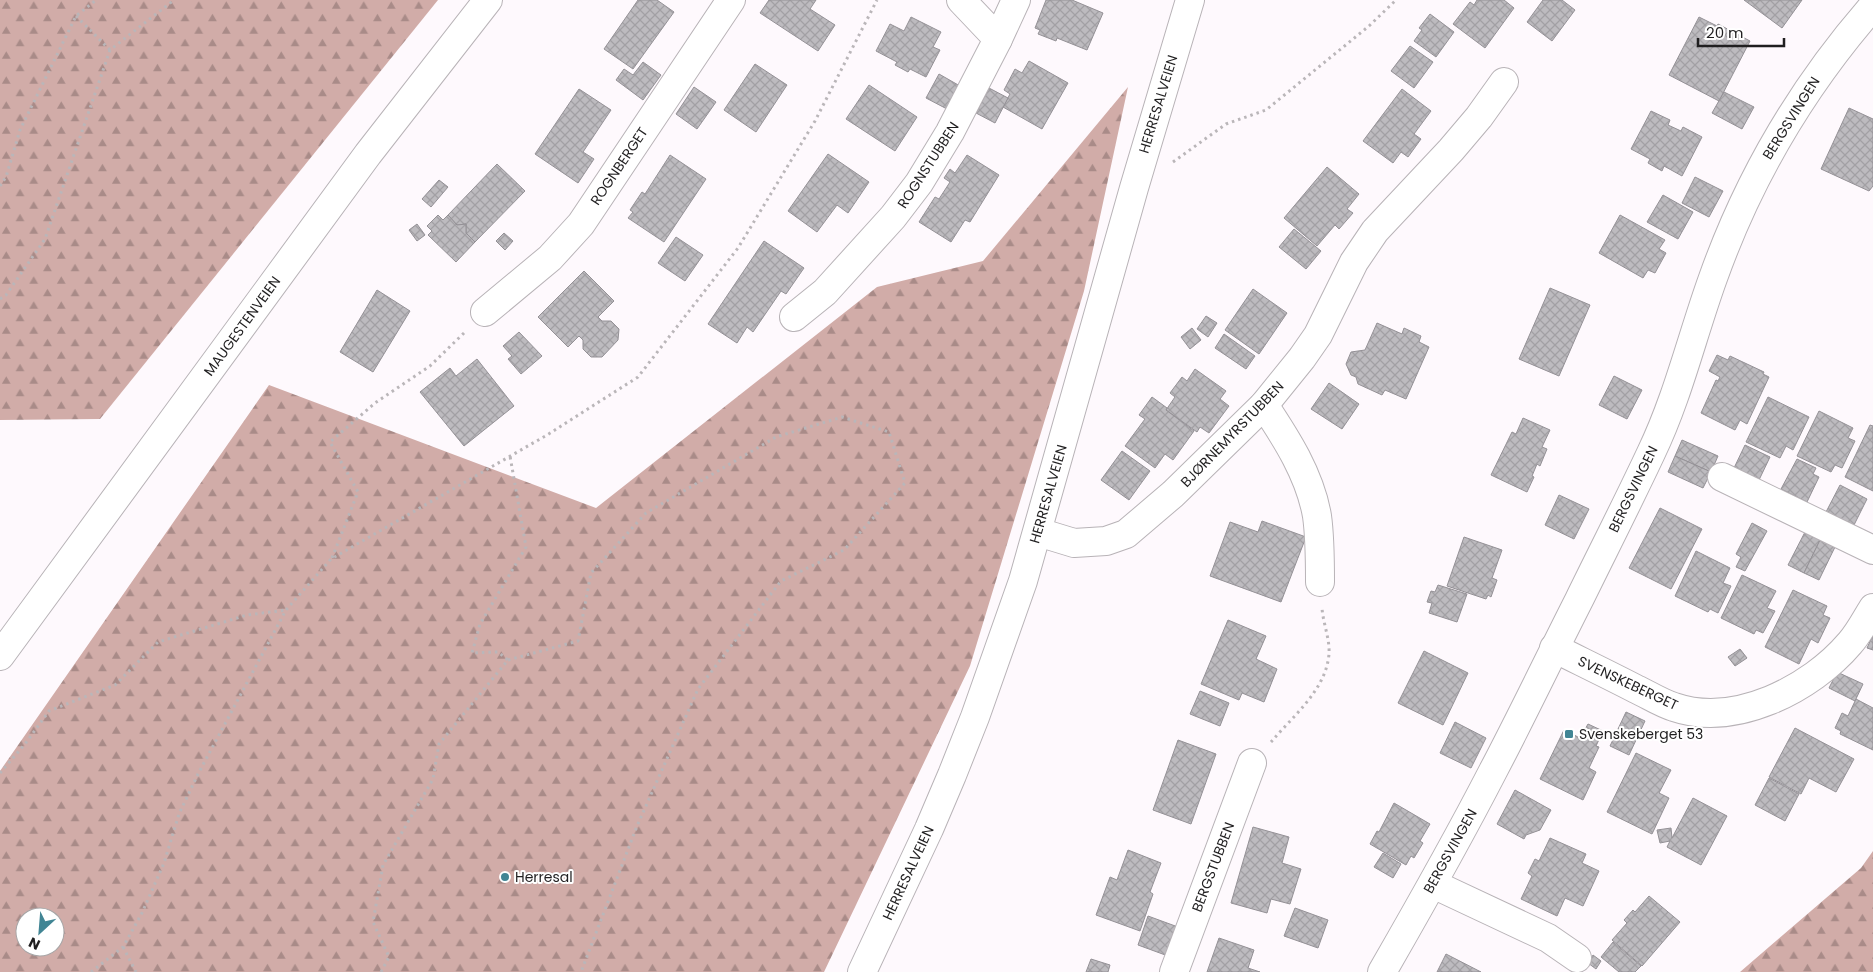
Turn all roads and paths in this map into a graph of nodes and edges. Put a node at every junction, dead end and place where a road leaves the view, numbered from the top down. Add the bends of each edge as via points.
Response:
1 (96, 0) edge
2 (174, 0) edge
3 (488, 0) edge
4 (731, 0) edge
5 (877, 0) edge
6 (961, 0) edge
7 (1016, 0) edge
8 (1190, 0) edge
9 (1396, 0) edge
10 (76, 16) junction
11 (1868, 23) edge
12 (998, 39) junction
13 (110, 50) junction
14 (1504, 82) dead end
15 (1165, 167) dead end
16 (0, 186) edge
17 (0, 299) edge
18 (485, 312) joint
19 (794, 317) dead end
20 (1264, 405) junction
21 (510, 456) junction
22 (1722, 477) dead end
23 (1038, 532) junction
24 (1873, 550) edge
25 (332, 559) junction
26 (1320, 582) joint
27 (1873, 608) edge
28 (286, 610) junction
29 (1554, 648) junction
30 (0, 656) edge
31 (508, 660) junction
32 (1252, 763) joint
33 (0, 773) edge
34 (1433, 884) junction
35 (123, 947) junction
36 (1577, 958) dead end
37 (91, 972) edge
38 (136, 972) edge
39 (381, 972) edge
40 (581, 972) edge
41 (862, 972) edge
42 (1174, 972) edge
43 (1382, 972) edge

1 - 10 path
2 - 13 path
3 - 30 street, MAUGESTENVEIEN via 368,154
4 - 18 street, ROGNBERGET via 581,224 550,258
5 - 21 path via 815,121 738,248 638,377
6 - 12 street
7 - 12 street, ROGNSTUBBEN
8 - 23 street, HERRESALVEIEN
9 - 15 path via 1266,110 1226,124
10 - 13 path
10 - 16 path via 20,130 6,177
11 - 29 street, BERGSVINGEN via 1812,83 1754,181 1713,278 1677,388 1652,451
12 - 19 street, ROGNSTUBBEN via 950,132 919,183 893,217 825,292
13 - 17 path via 45,239
14 - 20 street, BJØRNEMYRSTUBBEN via 1451,150 1375,231 1354,262 1318,335
18 - 25 path via 430,366 375,403 330,442 358,492
20 - 23 street, BJØRNEMYRSTUBBEN via 1173,494 1126,534 1106,541 1074,543
20 - 26 street via 1285,437 1308,483 1316,515
21 - 25 path
21 - 31 path via 526,547 480,624 472,652 498,652
22 - 24 street
23 - 41 street, HERRESALVEIEN via 975,717 929,829
25 - 28 path
26 - 32 path via 1329,652 1325,672 1315,692
27 - 29 street, SVENSKEBERGET via 1852,642 1827,667 1787,693 1728,712 1701,713 1674,707
28 - 33 path via 247,615 158,642 115,685 49,711
28 - 35 path via 198,774 180,814 164,863
29 - 34 street, BERGSVINGEN
31 - 39 path via 438,744 433,779 383,865 374,922 389,957
31 - 40 path via 578,641 591,573 646,513 776,437 842,417 889,432 905,483 844,550 781,581 698,690 637,826
32 - 42 street, BERGSTUBBEN
34 - 36 street via 1548,938
34 - 43 street, BERGSVINGEN
35 - 37 path
35 - 38 path

